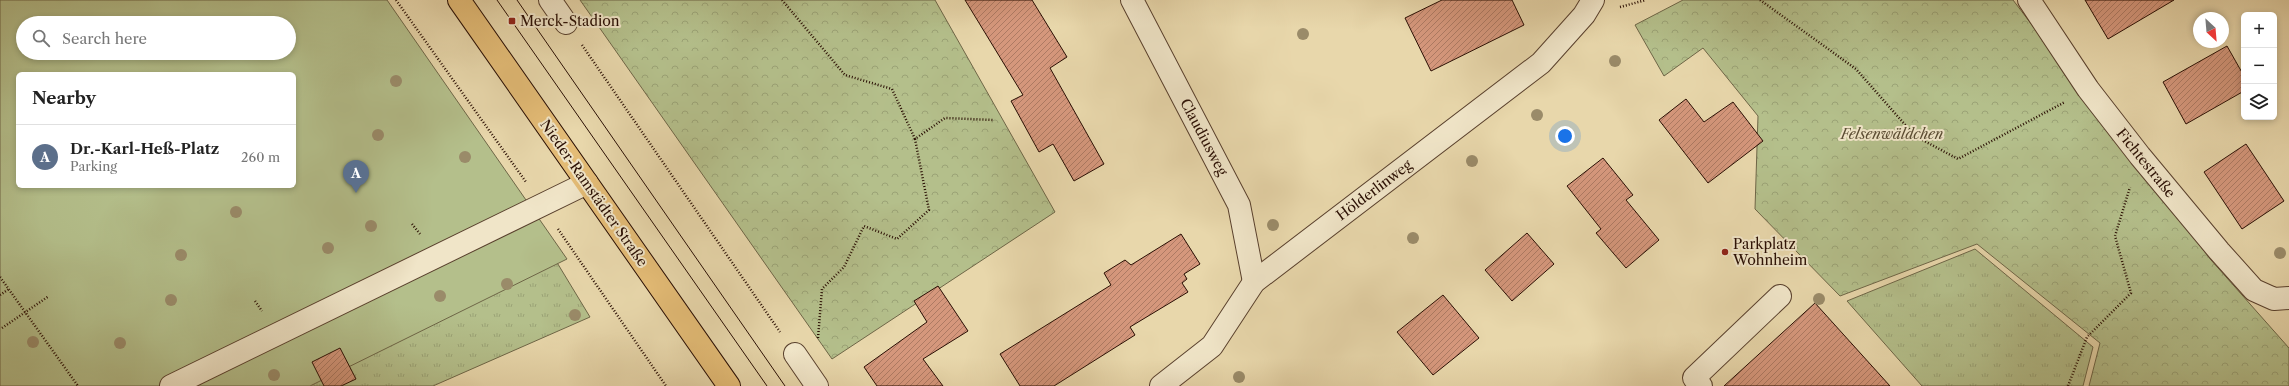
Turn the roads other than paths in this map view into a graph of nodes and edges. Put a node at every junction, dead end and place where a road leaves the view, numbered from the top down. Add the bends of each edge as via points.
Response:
1 (459, 0) edge
2 (550, 0) edge
3 (1132, 0) edge
4 (1593, 0) edge
5 (2029, 0) edge
6 (566, 23) road end
7 (587, 183) junction
8 (1254, 282) junction
9 (1780, 296) dead end
10 (2288, 303) edge
11 (795, 354) road end
12 (170, 386) edge
13 (729, 386) edge
14 (817, 386) edge
15 (1161, 386) edge
16 (1701, 386) edge

1 - 7 main road, Nieder-Ramstädter Straße
2 - 6 street
3 - 8 street, Claudiusweg via 1240,205
4 - 8 street, Hölderlinweg via 1584,16 1541,63
5 - 10 street, Fichtestraße via 2088,89 2140,156 2254,290
7 - 12 street
7 - 13 main road, Nieder-Ramstädter Straße
8 - 15 street, Hölderlinweg via 1212,346
9 - 16 street via 1694,378
11 - 14 street

